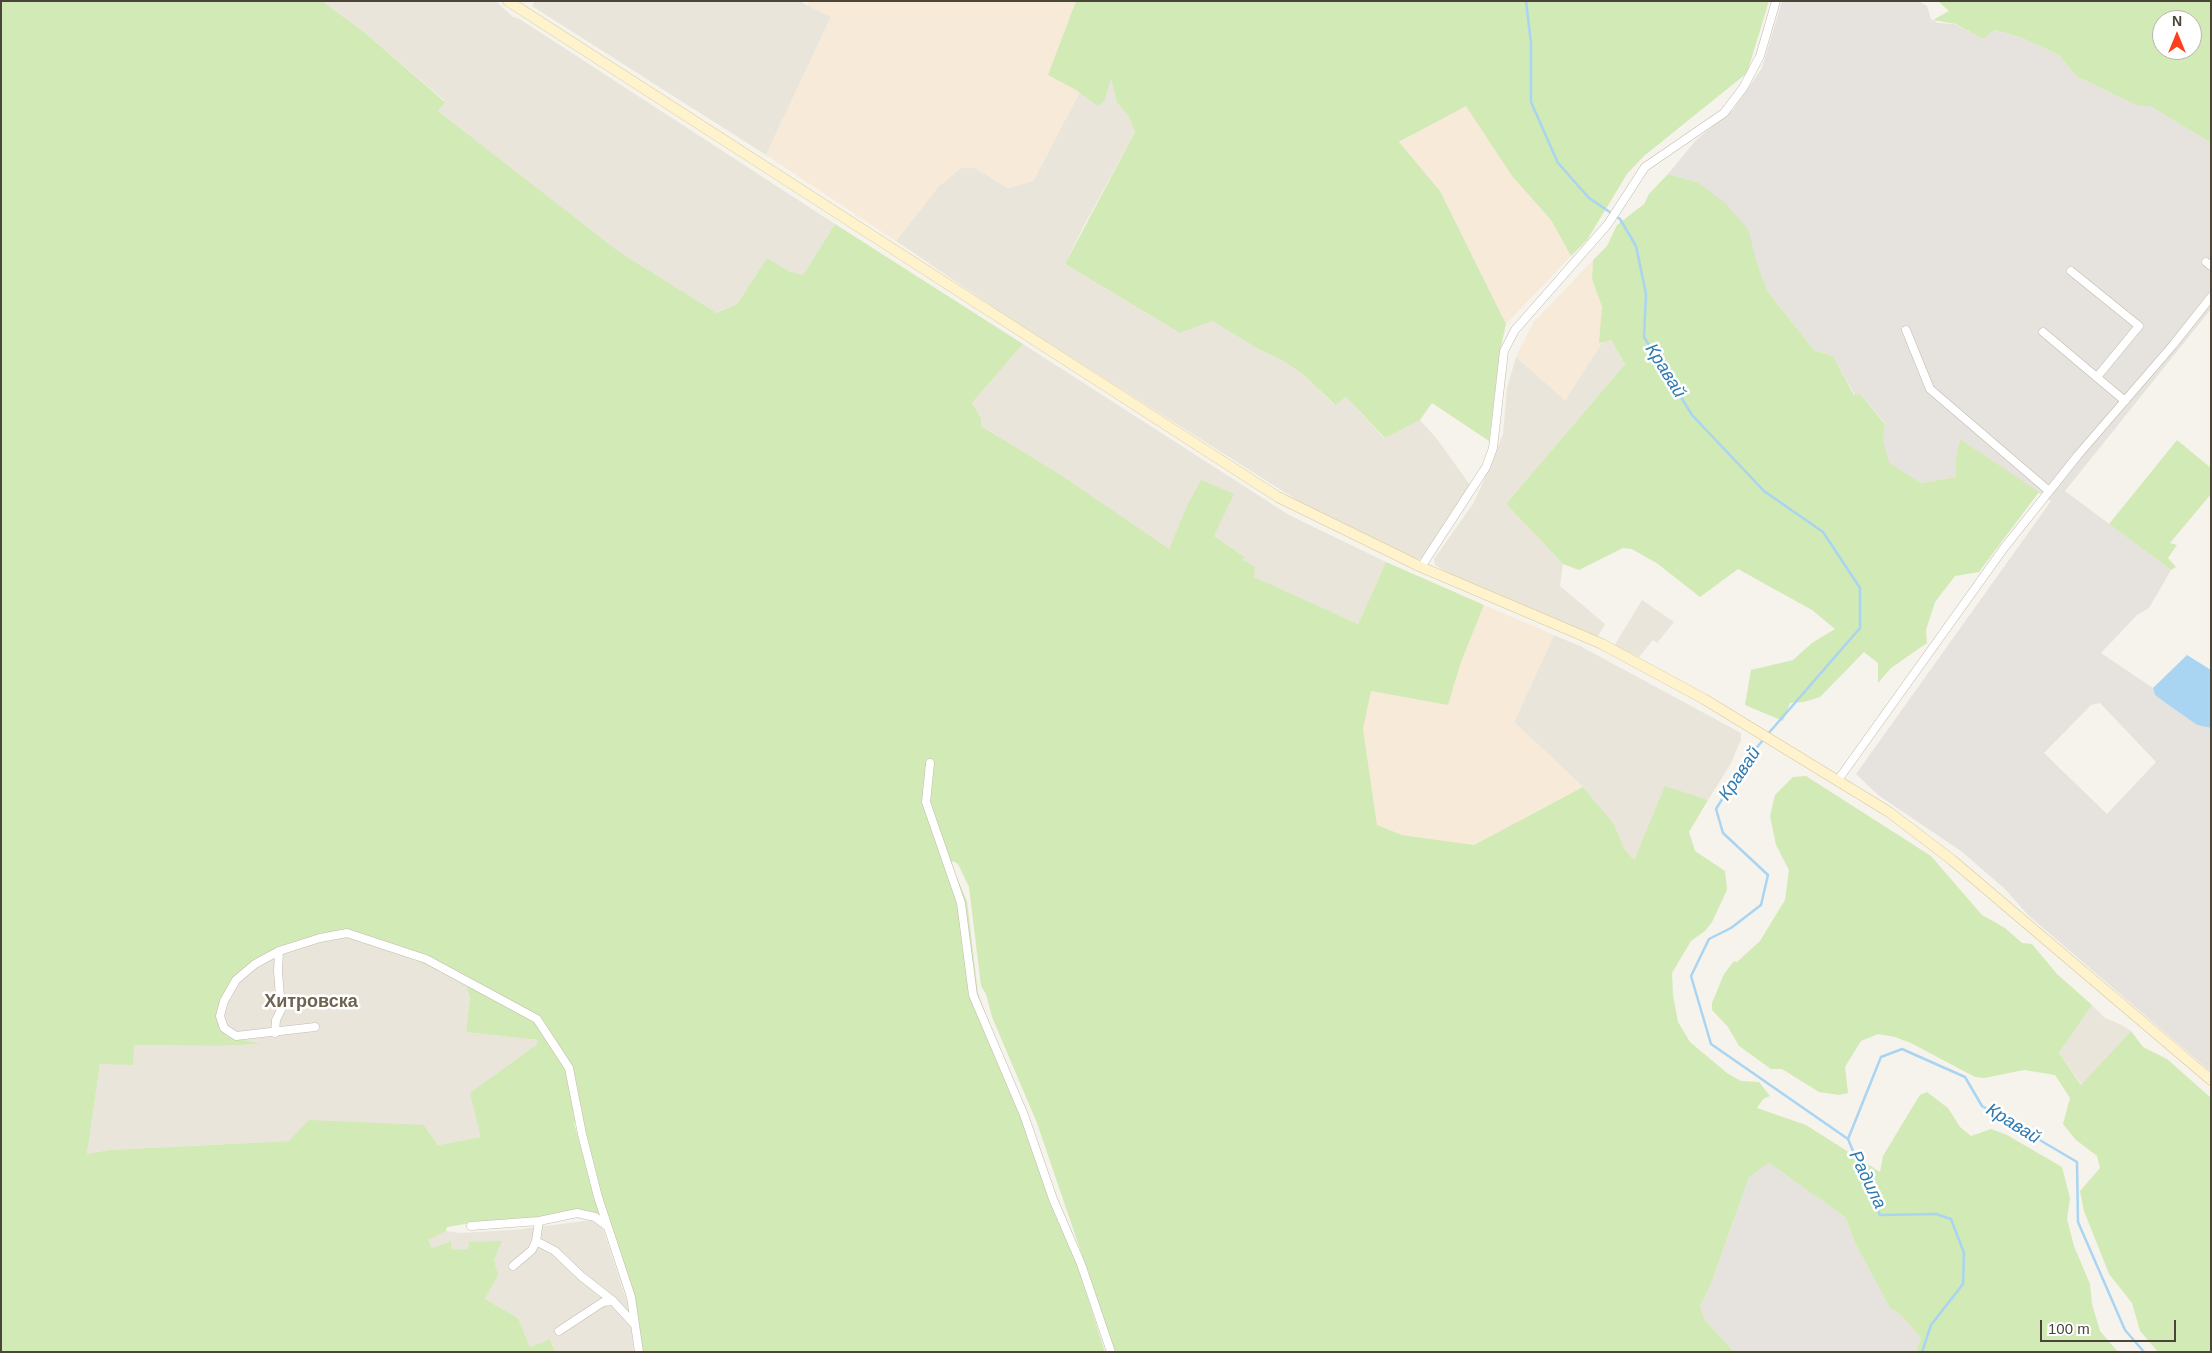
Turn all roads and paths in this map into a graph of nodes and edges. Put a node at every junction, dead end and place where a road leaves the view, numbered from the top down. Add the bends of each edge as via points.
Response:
1 (508, 1) edge
2 (1776, 1) edge
3 (2072, 271) dead end
4 (2211, 297) edge
5 (1906, 330) dead end
6 (2043, 332) dead end
7 (2097, 377) junction
8 (2125, 401) junction
9 (2049, 491) junction
10 (1421, 567) junction
11 (930, 763) dead end
12 (1838, 780) junction
13 (279, 951) junction
14 (315, 1027) dead end
15 (275, 1033) junction
16 (2211, 1080) edge
17 (539, 1220) junction
18 (471, 1226) dead end
19 (607, 1226) junction
20 (536, 1241) junction
21 (514, 1266) dead end
22 (613, 1301) junction
23 (635, 1325) junction
24 (559, 1331) dead end
25 (638, 1352) edge
26 (1111, 1352) edge

1 - 10 street via 1278,497
2 - 10 street via 1760,56 1743,88 1724,113 1645,167 1608,224 1515,330 1504,351 1493,448 1486,467
3 - 7 street via 2139,326
4 - 8 street
5 - 9 street via 1930,389
6 - 7 street
7 - 8 street
8 - 9 street
9 - 12 street via 1943,631
10 - 12 street via 1602,644 1704,699
11 - 26 street via 926,802 961,903 974,995 1024,1115 1053,1199 1082,1264
12 - 16 street via 1889,812 1952,860
13 - 15 street via 281,1010
13 - 15 street via 255,964 236,980 220,1016 224,1028 236,1036
13 - 19 street via 347,933 426,960 537,1019 569,1068 582,1134
14 - 15 street
17 - 18 street
17 - 19 street via 577,1213 595,1217
17 - 20 street
19 - 23 street via 631,1297
20 - 21 street via 532,1250
20 - 22 street via 555,1251
22 - 23 street
22 - 24 street via 604,1302
23 - 25 street

